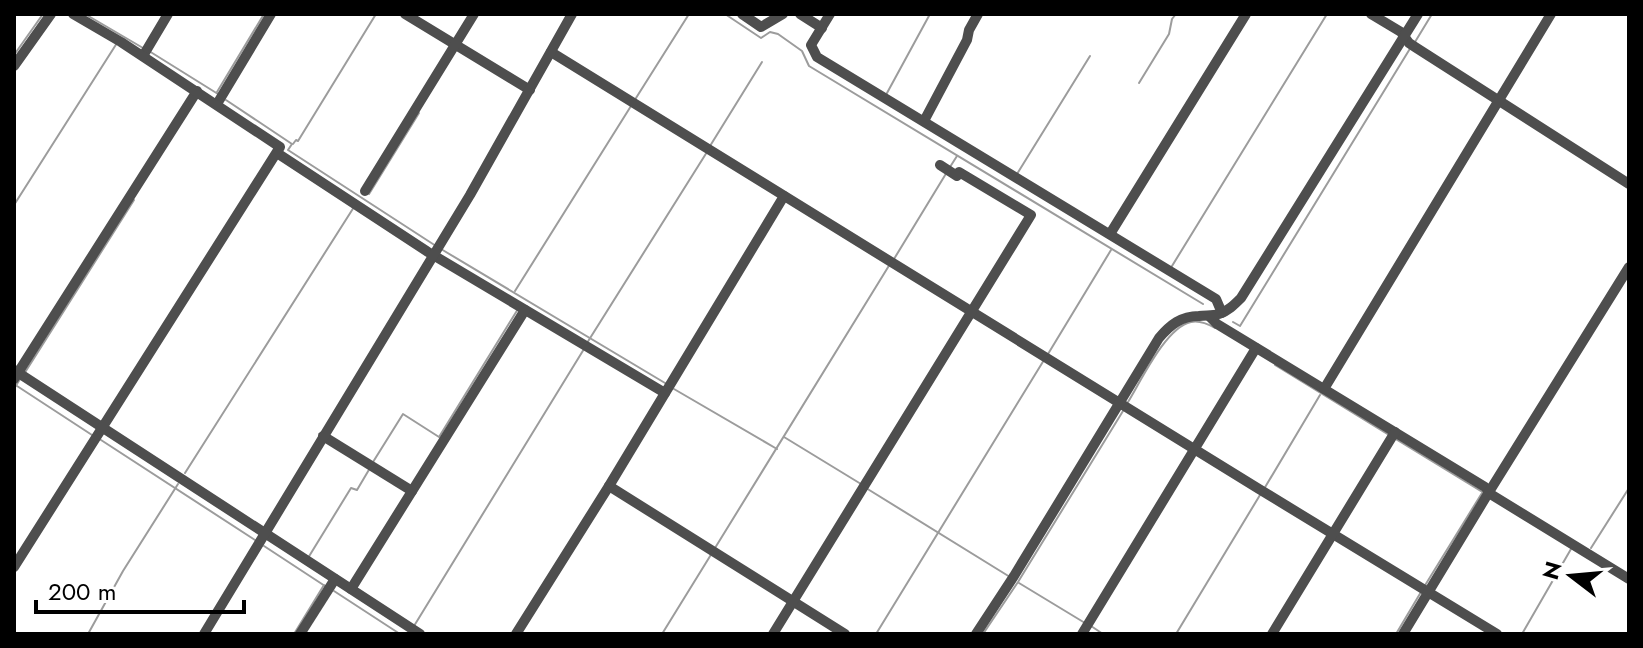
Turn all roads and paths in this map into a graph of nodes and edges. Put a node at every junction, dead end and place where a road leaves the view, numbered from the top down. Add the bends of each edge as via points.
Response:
1 (51, 14) edge
2 (73, 14) edge
3 (168, 14) edge
4 (271, 14) edge
5 (405, 14) edge
6 (474, 14) edge
7 (572, 14) edge
8 (742, 14) edge
9 (783, 14) edge
10 (800, 14) edge
11 (830, 14) edge
12 (978, 14) edge
13 (1246, 14) edge
14 (1371, 14) edge
15 (1418, 14) edge
16 (1551, 14) edge
17 (822, 28) junction
18 (1409, 42) junction
19 (458, 47) junction
20 (145, 51) junction
21 (551, 52) junction
22 (14, 66) edge
23 (530, 90) junction
24 (199, 92) junction
25 (220, 99) junction
26 (1498, 100) junction
27 (924, 121) junction
28 (277, 153) junction
29 (944, 168) dead end
30 (1629, 184) edge
31 (365, 191) dead end
32 (784, 196) junction
33 (1110, 234) junction
34 (437, 250) junction
35 (1629, 267) edge
36 (521, 308) junction
37 (971, 312) junction
38 (1216, 314) junction
39 (1254, 351) junction
40 (19, 375) edge
41 (668, 388) junction
42 (1324, 389) junction
43 (1123, 406) junction
44 (98, 434) junction
45 (1393, 435) junction
46 (323, 436) junction
47 (1195, 450) junction
48 (609, 486) junction
49 (412, 491) junction
50 (1489, 492) junction
51 (265, 532) junction
52 (1333, 535) junction
53 (14, 567) edge
54 (1629, 579) edge
55 (331, 585) junction
56 (351, 589) junction
57 (1425, 591) junction
58 (794, 602) junction
59 (1086, 627) edge
60 (415, 630) edge
61 (204, 634) edge
62 (300, 634) edge
63 (516, 634) edge
64 (773, 634) edge
65 (845, 634) edge
66 (976, 634) edge
67 (1272, 634) edge
68 (1403, 634) edge
69 (1497, 634) edge

1 - 22 street
2 - 20 street
3 - 20 street
4 - 25 street
5 - 19 street
6 - 19 street
7 - 21 street
8 - 9 street via 761,27
10 - 17 street
11 - 17 street
12 - 27 street
13 - 33 street
14 - 18 street
15 - 18 street
16 - 26 street
17 - 27 street via 811,45 817,57
18 - 26 street
18 - 38 street via 1252,284 1230,309
19 - 23 street
19 - 31 street
20 - 24 street
21 - 23 street
21 - 32 street
23 - 34 street
24 - 25 street
24 - 40 street
25 - 28 street via 280,147
26 - 30 street
26 - 42 street
27 - 33 street
28 - 34 street via 355,205
28 - 44 street
29 - 37 street via 1031,215
32 - 37 street
32 - 41 street
33 - 38 street via 1216,299
34 - 36 street
34 - 46 street
35 - 50 street
36 - 41 street
36 - 49 street
37 - 43 street
37 - 58 street
38 - 39 street via 1217,324
38 - 43 street via 1188,317 1168,327
39 - 42 street
39 - 47 street
40 - 44 street
41 - 48 street
42 - 45 street
43 - 47 street
43 - 66 street
44 - 51 street
44 - 53 street
45 - 50 street
45 - 52 street
46 - 49 street
46 - 51 street
47 - 52 street
47 - 59 street
48 - 58 street
48 - 63 street
49 - 56 street
50 - 54 street
50 - 57 street
51 - 55 street
51 - 61 street
52 - 57 street
52 - 67 street
55 - 56 street
55 - 62 street
56 - 60 street
57 - 68 street
57 - 69 street
58 - 64 street
58 - 65 street

